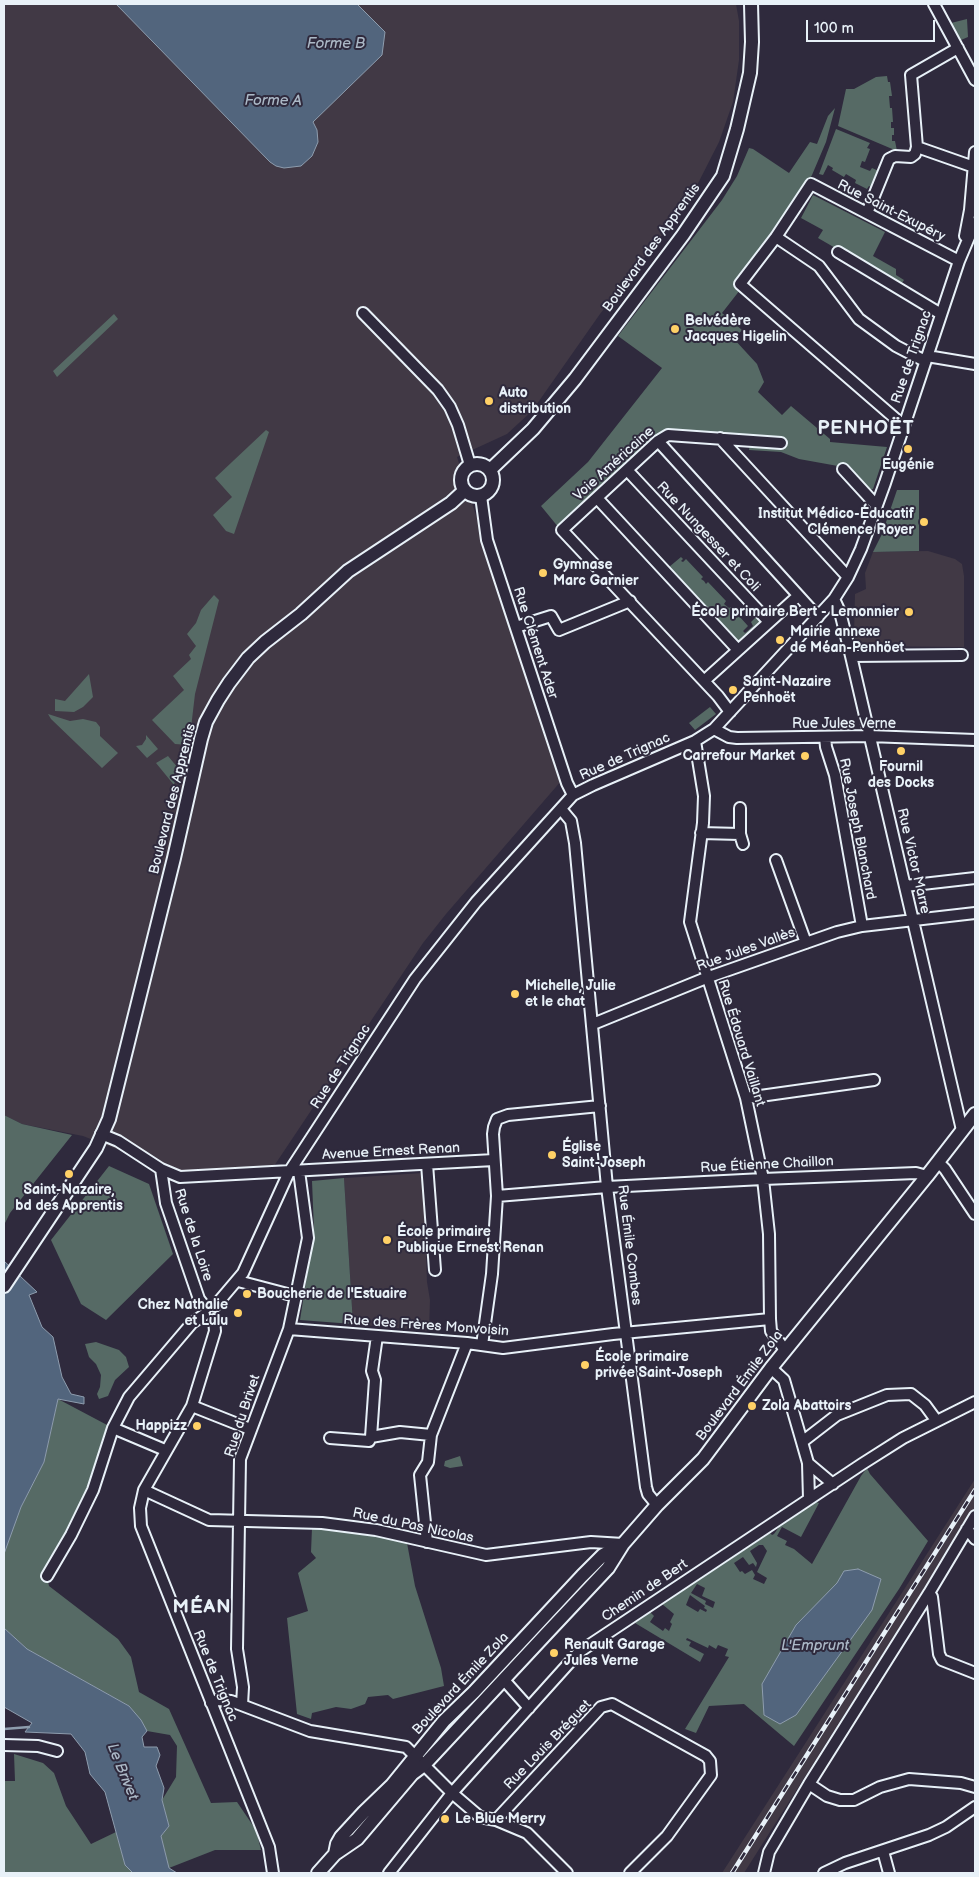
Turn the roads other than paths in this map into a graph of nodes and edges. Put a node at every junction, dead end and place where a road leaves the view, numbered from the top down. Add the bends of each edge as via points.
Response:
1 (750, 4) edge
2 (934, 4) edge
3 (958, 48) junction
4 (975, 80) edge
5 (917, 147) junction
6 (975, 152) edge
7 (974, 167) junction
8 (867, 213) junction
9 (975, 223) edge
10 (776, 237) junction
11 (838, 252) dead end
12 (959, 261) junction
13 (363, 313) dead end
14 (941, 314) junction
15 (926, 358) junction
16 (975, 364) edge
17 (904, 426) junction
18 (720, 438) junction
19 (658, 441) junction
20 (781, 443) dead end
21 (470, 465) junction
22 (842, 469) dead end
23 (490, 470) junction
24 (628, 471) junction
25 (464, 491) junction
26 (480, 496) junction
27 (597, 498) junction
28 (876, 505) junction
29 (848, 577) junction
30 (798, 596) junction
31 (834, 598) junction
32 (630, 601) junction
33 (818, 617) junction
34 (769, 622) junction
35 (516, 627) junction
36 (738, 650) junction
37 (962, 655) dead end
38 (851, 656) junction
39 (704, 681) junction
40 (730, 712) junction
41 (714, 729) junction
42 (869, 736) junction
43 (825, 737) junction
44 (975, 740) edge
45 (695, 741) junction
46 (573, 795) junction
47 (740, 808) dead end
48 (561, 809) junction
49 (701, 833) junction
50 (740, 834) junction
51 (743, 844) dead end
52 (776, 860) dead end
53 (975, 878) edge
54 (905, 886) junction
55 (975, 913) edge
56 (914, 921) junction
57 (862, 926) junction
58 (806, 943) junction
59 (706, 978) junction
60 (593, 1024) junction
61 (874, 1080) dead end
62 (746, 1098) junction
63 (600, 1106) junction
64 (975, 1114) edge
65 (962, 1130) junction
66 (101, 1134) junction
67 (494, 1160) junction
68 (938, 1162) junction
69 (427, 1164) junction
70 (161, 1169) junction
71 (294, 1172) junction
72 (927, 1176) junction
73 (763, 1179) junction
74 (607, 1187) junction
75 (497, 1196) junction
76 (975, 1214) edge
77 (435, 1270) dead end
78 (238, 1281) junction
79 (4, 1286) edge
80 (295, 1296) junction
81 (208, 1310) junction
82 (770, 1319) junction
83 (289, 1329) junction
84 (626, 1333) junction
85 (377, 1336) junction
86 (467, 1343) junction
87 (482, 1345) junction
88 (785, 1350) junction
89 (771, 1368) junction
90 (975, 1402) edge
91 (192, 1406) junction
92 (936, 1420) junction
93 (113, 1428) junction
94 (250, 1429) junction
95 (431, 1435) junction
96 (372, 1437) junction
97 (330, 1438) dead end
98 (802, 1442) junction
99 (165, 1450) junction
100 (808, 1463) junction
101 (833, 1484) junction
102 (144, 1490) junction
103 (809, 1499) junction
104 (657, 1505) junction
105 (975, 1516) edge
106 (240, 1521) junction
107 (971, 1534) edge
108 (427, 1542) junction
109 (623, 1544) junction
110 (47, 1576) dead end
111 (929, 1593) junction
112 (975, 1673) edge
113 (504, 1680) junction
114 (211, 1703) junction
115 (242, 1705) junction
116 (529, 1708) junction
117 (4, 1745) edge
118 (57, 1751) dead end
119 (420, 1761) junction
120 (809, 1784) junction
121 (975, 1788) edge
122 (452, 1793) junction
123 (975, 1807) edge
124 (496, 1820) junction
125 (883, 1852) junction
126 (273, 1873) edge
127 (318, 1873) edge
128 (389, 1873) edge
129 (567, 1873) edge
130 (630, 1873) edge
131 (764, 1873) edge
132 (824, 1873) edge
133 (889, 1873) edge

1 - 23 main road, Boulevard des Apprentis via 750,73 738,129 722,176 683,236 575,379 533,429
2 - 3 street
3 - 4 street
3 - 5 street via 912,74
5 - 7 street
5 - 8 street via 911,157 889,159
6 - 7 street, Rue de Trignac
7 - 12 street, Rue de Trignac via 970,210
8 - 10 street, Rue Saint-Exupéry via 811,184
8 - 12 street, Rue Saint-Exupéry
9 - 12 street, Rue de Trignac
10 - 15 street via 819,266 859,319 896,346
10 - 17 street via 740,284
11 - 14 street
12 - 14 street, Rue de Trignac
13 - 21 street via 438,390 450,407
14 - 15 street, Rue de Trignac
15 - 16 street
15 - 17 street, Rue de Trignac
17 - 28 street, Rue de Trignac
18 - 19 street, Voie Américaine via 668,435
18 - 20 street, Voie Américaine
18 - 29 street
19 - 24 street, Voie Américaine
19 - 30 street
21 - 23 main road via 481,464
21 - 25 main road via 461,476
22 - 28 street
23 - 26 main road via 492,486
24 - 27 street, Voie Américaine
24 - 34 street, Rue Nungesser et Coli
25 - 26 main road via 471,496
25 - 66 main road, Boulevard des Apprentis via 348,571 248,658 218,700 201,739 110,1112
26 - 35 street, Rue Clément Ader via 487,540
27 - 32 street, Voie Américaine via 562,530
27 - 36 street
28 - 29 street, Rue de Trignac
29 - 31 street, Rue de Trignac
30 - 33 street
30 - 34 street
31 - 33 street, Rue de Trignac
31 - 38 street, Rue Victor Marre
32 - 35 street via 559,630 551,616
32 - 39 street
33 - 40 street, Rue de Trignac
34 - 36 street
35 - 46 street, Rue Clément Ader via 566,783
36 - 39 street
37 - 38 street
38 - 42 street, Rue Victor Marre
39 - 40 street
40 - 41 street, Rue de Trignac
41 - 43 street, Rue Jules Verne via 737,738
41 - 45 street, Rue de Trignac
42 - 43 street, Rue Jules Verne
42 - 44 street, Rue Jules Verne
42 - 54 street, Rue Victor Marre
43 - 57 street, Rue Joseph Blanchard via 835,775
45 - 46 street, Rue de Trignac
45 - 49 street, Rue Édouard Vaillant via 704,796
46 - 48 street, Rue de Trignac
47 - 50 street
48 - 60 street, Rue Émile Combes via 572,821
48 - 71 street, Rue de Trignac via 476,902 415,979
49 - 50 street
49 - 59 street, Rue Édouard Vaillant via 690,922
50 - 51 street
52 - 58 street
53 - 54 street
54 - 56 street, Rue Victor Marre
55 - 56 street, Rue Jules Vallès
56 - 57 street, Rue Jules Vallès
56 - 65 street, Rue Victor Marre
57 - 58 street, Rue Jules Vallès
58 - 59 street, Rue Jules Vallès
59 - 60 street, Rue Jules Vallès
59 - 62 street, Rue Édouard Vaillant
60 - 63 street, Rue Émile Combes
61 - 62 street
62 - 73 street, Rue Édouard Vaillant
63 - 67 street via 508,1115 497,1119
63 - 74 street, Rue Émile Combes
64 - 65 main road, Boulevard Émile Zola
65 - 68 main road, Boulevard Émile Zola
66 - 70 street, Avenue Ernest Renan via 130,1147
66 - 79 main road, Boulevard des Apprentis via 96,1148
67 - 69 street, Avenue Ernest Renan
67 - 75 street
68 - 72 main road, Boulevard Émile Zola
68 - 76 street
69 - 71 street, Avenue Ernest Renan
69 - 77 street
70 - 71 street, Avenue Ernest Renan via 180,1177
70 - 81 street, Rue de la Loire via 166,1203 199,1299
71 - 78 street, Rue de Trignac
71 - 80 street, Rue du Brivet via 308,1238
72 - 73 street, Rue Étienne Chaillon via 916,1173
72 - 88 main road, Boulevard Émile Zola
73 - 74 street, Rue Étienne Chaillon
73 - 82 street, Rue Édouard Vaillant via 769,1234
74 - 75 street, Rue Étienne Chaillon
74 - 84 street, Rue Émile Combes
75 - 87 street via 492,1274
78 - 80 street
78 - 81 street, Rue de Trignac
80 - 83 street, Rue du Brivet
81 - 91 street, Rue de Trignac via 209,1320 214,1320 214,1330
81 - 93 street, Rue de Trignac via 192,1323 129,1397
82 - 84 street, Rue des Frères Monvoisin
82 - 88 street, Rue Édouard Vaillant via 771,1331
83 - 85 street, Rue des Frères Monvoisin
83 - 94 street, Rue du Brivet
84 - 87 street, Rue des Frères Monvoisin via 503,1348
84 - 104 street, Rue Émile Combes via 646,1487
85 - 86 street, Rue des Frères Monvoisin
85 - 96 street via 372,1371 375,1380
86 - 87 street, Rue des Frères Monvoisin
86 - 95 street
88 - 89 main road, Boulevard Émile Zola
89 - 98 street via 784,1380
89 - 104 main road, Boulevard Émile Zola via 703,1459
90 - 92 street, Chemin de Bert
91 - 94 street
91 - 99 street, Rue de Trignac
92 - 98 street via 911,1394 887,1395 837,1415
92 - 101 street, Chemin de Bert
93 - 99 street
93 - 110 street, Rue de Trignac via 93,1490 72,1536
94 - 106 street, Rue du Brivet via 240,1458
95 - 96 street via 400,1432
95 - 108 street via 428,1462 420,1475
96 - 97 street via 369,1441
98 - 100 street
99 - 102 street, Rue de Trignac
100 - 101 street
100 - 103 street
101 - 103 street, Chemin de Bert
102 - 106 street, Rue du Pas Nicolas via 210,1520
102 - 114 street, Rue de Trignac via 140,1508 142,1526
103 - 116 street, Chemin de Bert via 579,1652
104 - 109 main road, Boulevard Émile Zola
105 - 107 street
106 - 108 street, Rue du Pas Nicolas via 322,1523 376,1530
106 - 115 street, Rue du Brivet via 237,1649 243,1686
107 - 111 street
108 - 109 street, Rue du Pas Nicolas via 486,1555 591,1542
109 - 113 main road, Boulevard Émile Zola via 608,1568
109 - 119 main road, Boulevard Émile Zola via 603,1555 444,1721
111 - 112 street via 942,1660
111 - 120 street
113 - 116 street
113 - 119 main road, Boulevard Émile Zola
114 - 115 street via 218,1700
114 - 126 street, Rue de Trignac via 269,1847
115 - 119 street via 310,1730 406,1747
116 - 122 street, Chemin de Bert
117 - 118 street via 38,1746
119 - 122 street
119 - 127 main road, Boulevard Émile Zola via 358,1839 335,1854
120 - 121 street via 840,1800 854,1800 909,1779 961,1783
120 - 131 street via 769,1852
122 - 124 street via 480,1817
122 - 128 street, Chemin de Bert
123 - 125 street via 937,1831
124 - 129 street via 527,1833
124 - 130 street, Rue Louis Bréguet via 601,1707 612,1704 706,1756 712,1775 667,1836
125 - 132 street
125 - 133 street

